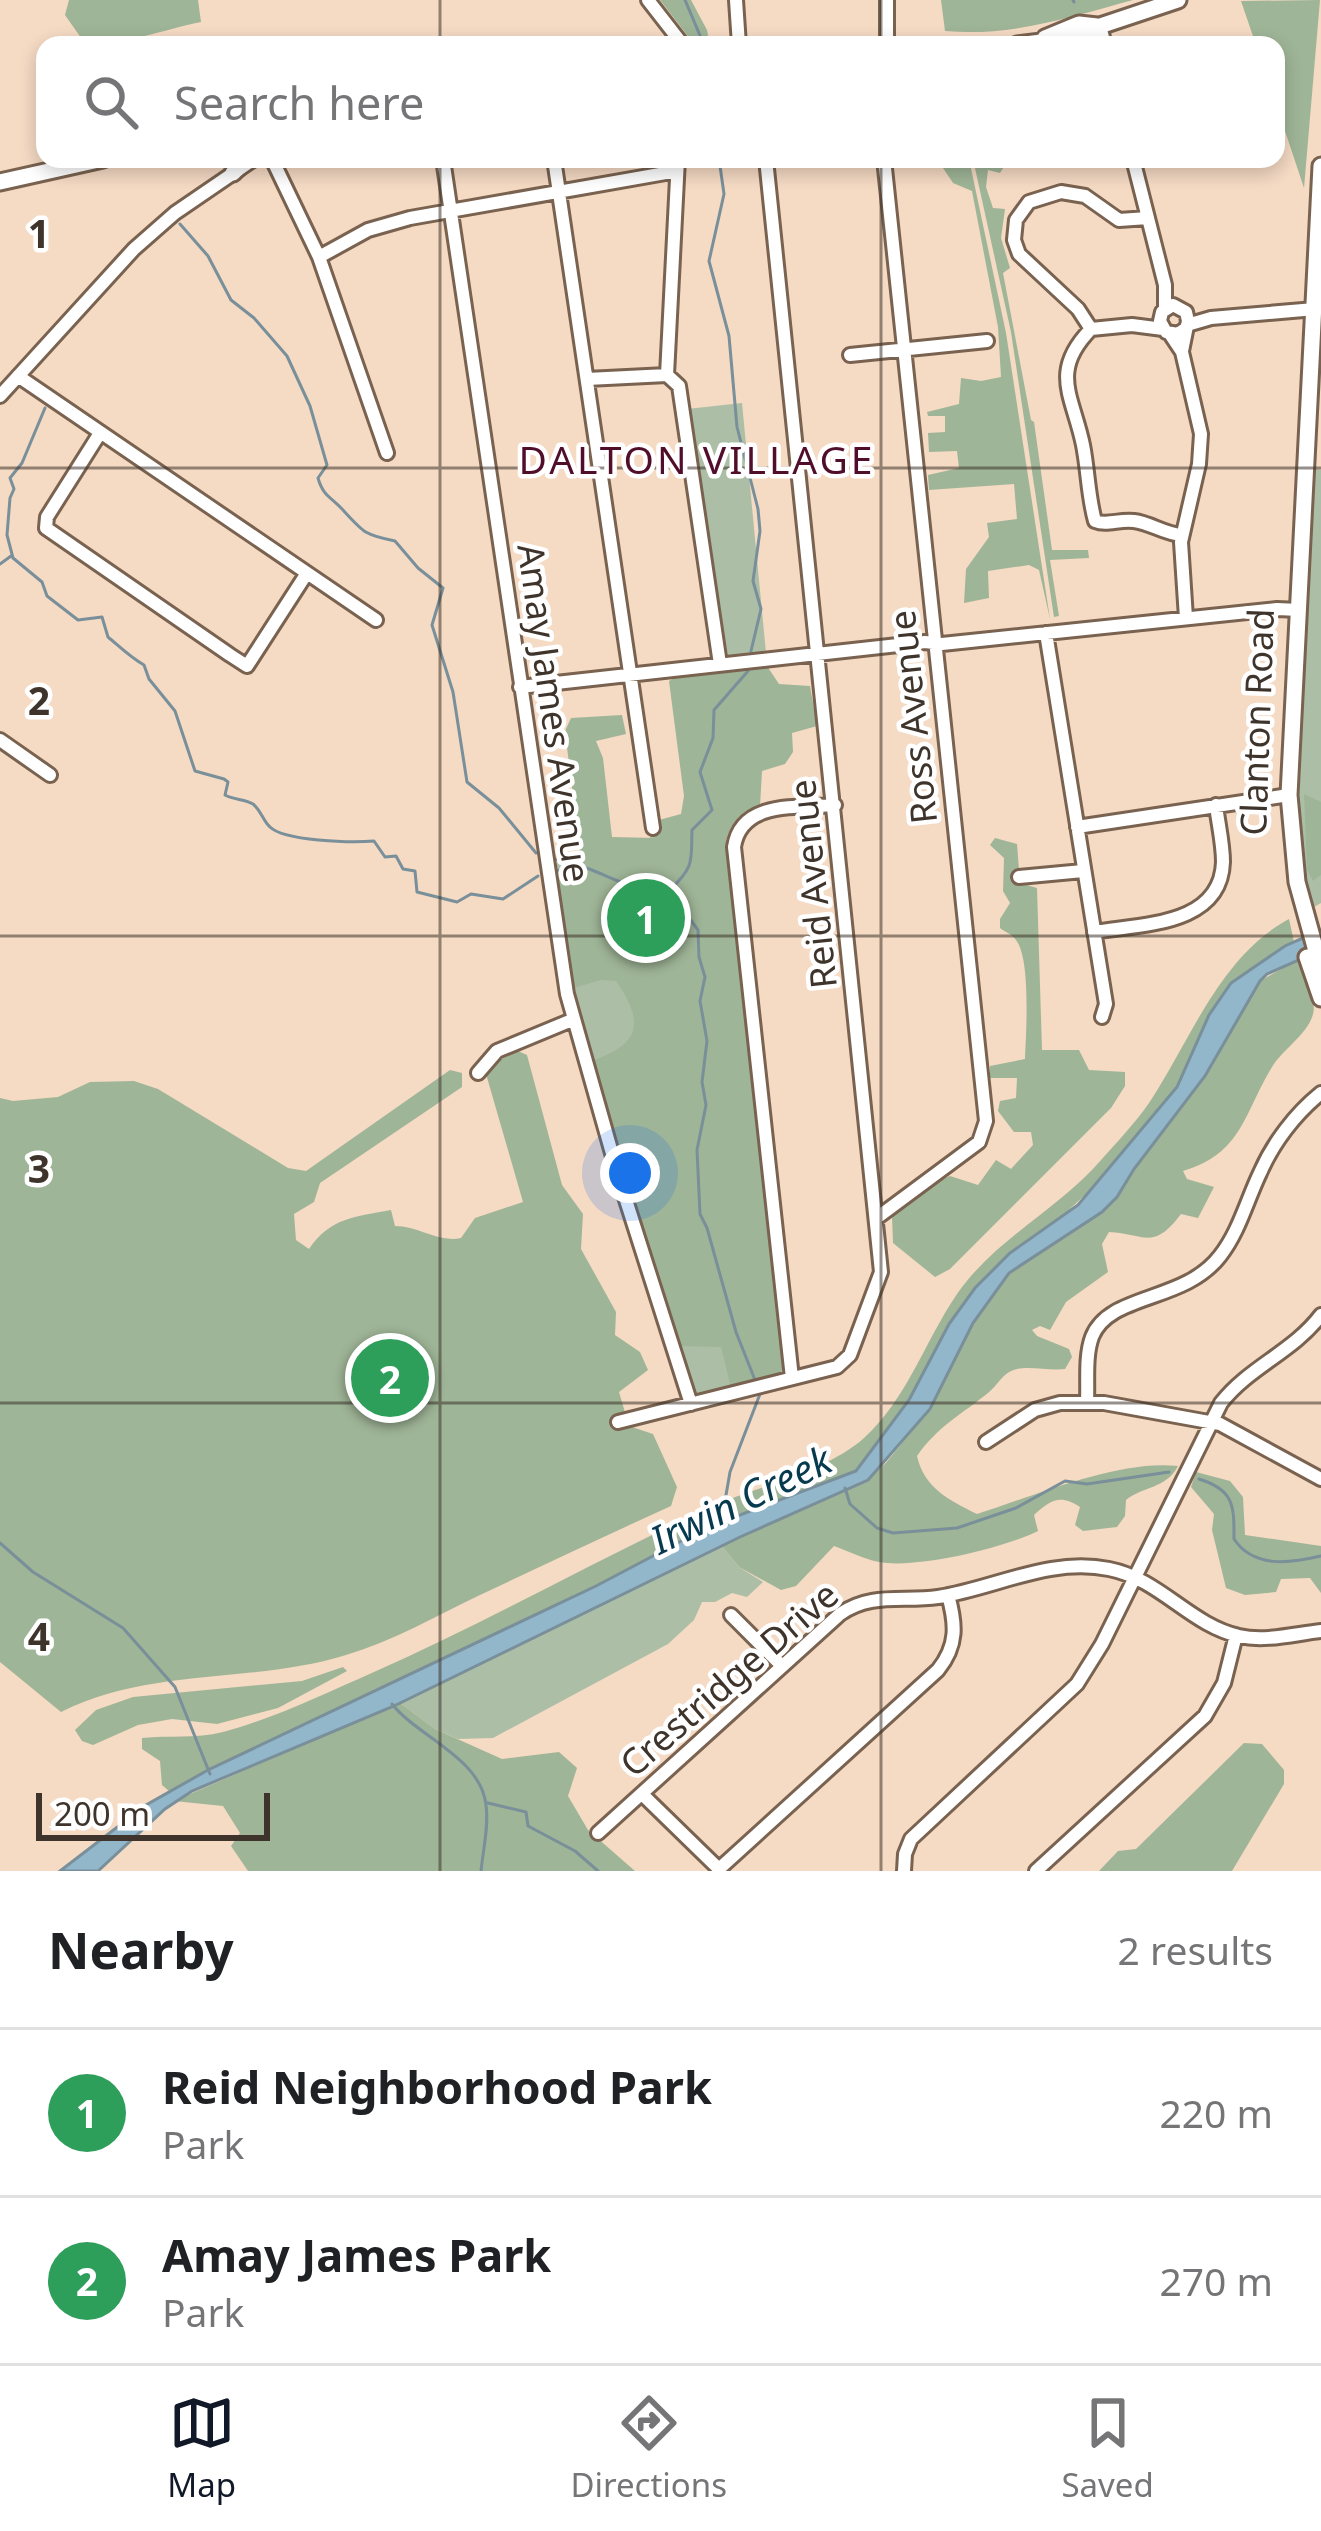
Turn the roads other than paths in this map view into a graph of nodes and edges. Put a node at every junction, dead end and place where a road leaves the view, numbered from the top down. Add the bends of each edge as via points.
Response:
1 (648, 0) edge
2 (736, 0) edge
3 (887, 0) edge
4 (1178, 0) edge
5 (1100, 26) junction
6 (676, 36) edge
7 (738, 36) edge
8 (887, 36) edge
9 (1049, 36) edge
10 (1103, 36) edge
11 (1321, 166) edge
12 (63, 168) edge
13 (239, 168) edge
14 (276, 168) edge
15 (444, 168) edge
16 (555, 168) edge
17 (664, 168) edge
18 (678, 168) edge
19 (767, 168) edge
20 (885, 168) edge
21 (1135, 168) edge
22 (233, 173) joint
23 (0, 182) edge
24 (559, 191) junction
25 (451, 210) junction
26 (1148, 218) junction
27 (320, 256) junction
28 (1318, 303) edge
29 (1177, 315) junction
30 (1135, 325) junction
31 (1091, 329) junction
32 (1166, 331) junction
33 (987, 340) dead end
34 (904, 350) junction
35 (1182, 352) junction
36 (850, 355) dead end
37 (667, 375) junction
38 (18, 376) junction
39 (587, 379) junction
40 (0, 396) edge
41 (100, 433) junction
42 (387, 453) dead end
43 (1182, 535) junction
44 (307, 573) junction
45 (1294, 610) junction
46 (1186, 618) junction
47 (376, 620) dead end
48 (1046, 633) junction
49 (935, 644) junction
50 (819, 656) junction
51 (720, 664) junction
52 (631, 674) junction
53 (520, 687) junction
54 (0, 740) edge
55 (50, 776) dead end
56 (1284, 795) junction
57 (1216, 805) junction
58 (835, 806) junction
59 (1077, 827) junction
60 (653, 828) dead end
61 (1083, 871) junction
62 (1019, 877) dead end
63 (1094, 932) junction
64 (1317, 967) edge
65 (1321, 998) edge
66 (1102, 1017) dead end
67 (572, 1020) junction
68 (478, 1073) dead end
69 (1321, 1093) edge
70 (878, 1217) junction
71 (1321, 1315) edge
72 (792, 1378) junction
73 (1087, 1401) junction
74 (691, 1403) junction
75 (618, 1422) dead end
76 (1211, 1422) junction
77 (986, 1442) dead end
78 (1321, 1479) edge
79 (1135, 1576) junction
80 (948, 1595) junction
81 (731, 1615) dead end
82 (1321, 1631) edge
83 (1236, 1635) junction
84 (782, 1666) junction
85 (642, 1793) junction
86 (598, 1833) dead end
87 (720, 1870) edge
88 (904, 1871) edge
89 (1036, 1871) edge

1 - 6 street
2 - 7 street
3 - 8 street
4 - 5 main road
5 - 9 main road via 1079,24
5 - 10 street
11 - 28 main road, Clanton Road via 1312,293
12 - 23 main road
13 - 22 main road
14 - 27 street
15 - 25 street, Amay James Avenue
16 - 24 street
17 - 24 street
18 - 37 street
19 - 50 street, Reid Avenue
20 - 34 street, Ross Avenue
21 - 26 street
22 - 38 street via 134,249
24 - 25 street
24 - 39 street
25 - 27 street via 382,225
25 - 53 street, Amay James Avenue
26 - 29 street
26 - 31 street via 1119,220 1061,192 1019,214 1018,254
27 - 42 street
28 - 29 street
28 - 45 main road, Clanton Road
29 - 30 street
29 - 32 street
29 - 32 street
29 - 35 street
30 - 31 street
30 - 32 street
31 - 43 street via 1066,376 1095,521 1137,521
32 - 35 street
33 - 34 street
34 - 36 street
34 - 49 street, Ross Avenue
35 - 43 street via 1202,443
37 - 39 street
37 - 51 street via 682,402
38 - 40 street
38 - 41 street
39 - 52 street
41 - 44 street
41 - 44 street via 45,525 66,544 247,666
43 - 46 street
44 - 47 street
45 - 46 street
45 - 56 main road, Clanton Road
46 - 48 street
48 - 49 street
48 - 59 street
49 - 50 street
49 - 70 street, Ross Avenue via 986,1129 972,1149
50 - 51 street
50 - 58 street, Reid Avenue
51 - 52 street
52 - 53 street
52 - 60 street
53 - 67 street, Amay James Avenue
54 - 55 street
56 - 57 street
56 - 64 main road, Clanton Road via 1286,870
57 - 59 street
57 - 63 street via 1223,857 1207,900 1182,917
58 - 70 street, Reid Avenue
58 - 72 street via 754,814 734,847
59 - 61 street
61 - 62 street
61 - 63 street
63 - 66 street
64 - 65 main road, Clanton Road
67 - 68 street via 497,1051
67 - 74 street, Amay James Avenue
69 - 73 street via 1270,1152 1212,1266 1100,1324 1089,1348
70 - 72 street, Reid Avenue via 881,1272 850,1355 837,1367
71 - 76 street via 1289,1350 1235,1387
72 - 74 street, Reid Avenue
73 - 76 street
73 - 77 street via 1035,1410
74 - 75 street, Reid Avenue
76 - 78 street
76 - 79 street
79 - 80 street, Crestridge Drive via 1061,1566
79 - 83 street, Crestridge Drive
79 - 88 street via 1077,1684 911,1839
80 - 84 street, Crestridge Drive via 856,1604
80 - 87 street via 955,1634 938,1670
81 - 84 street
82 - 83 street, Crestridge Drive
83 - 89 street via 1205,1716
84 - 85 street, Crestridge Drive
85 - 86 street, Crestridge Drive
85 - 87 street

